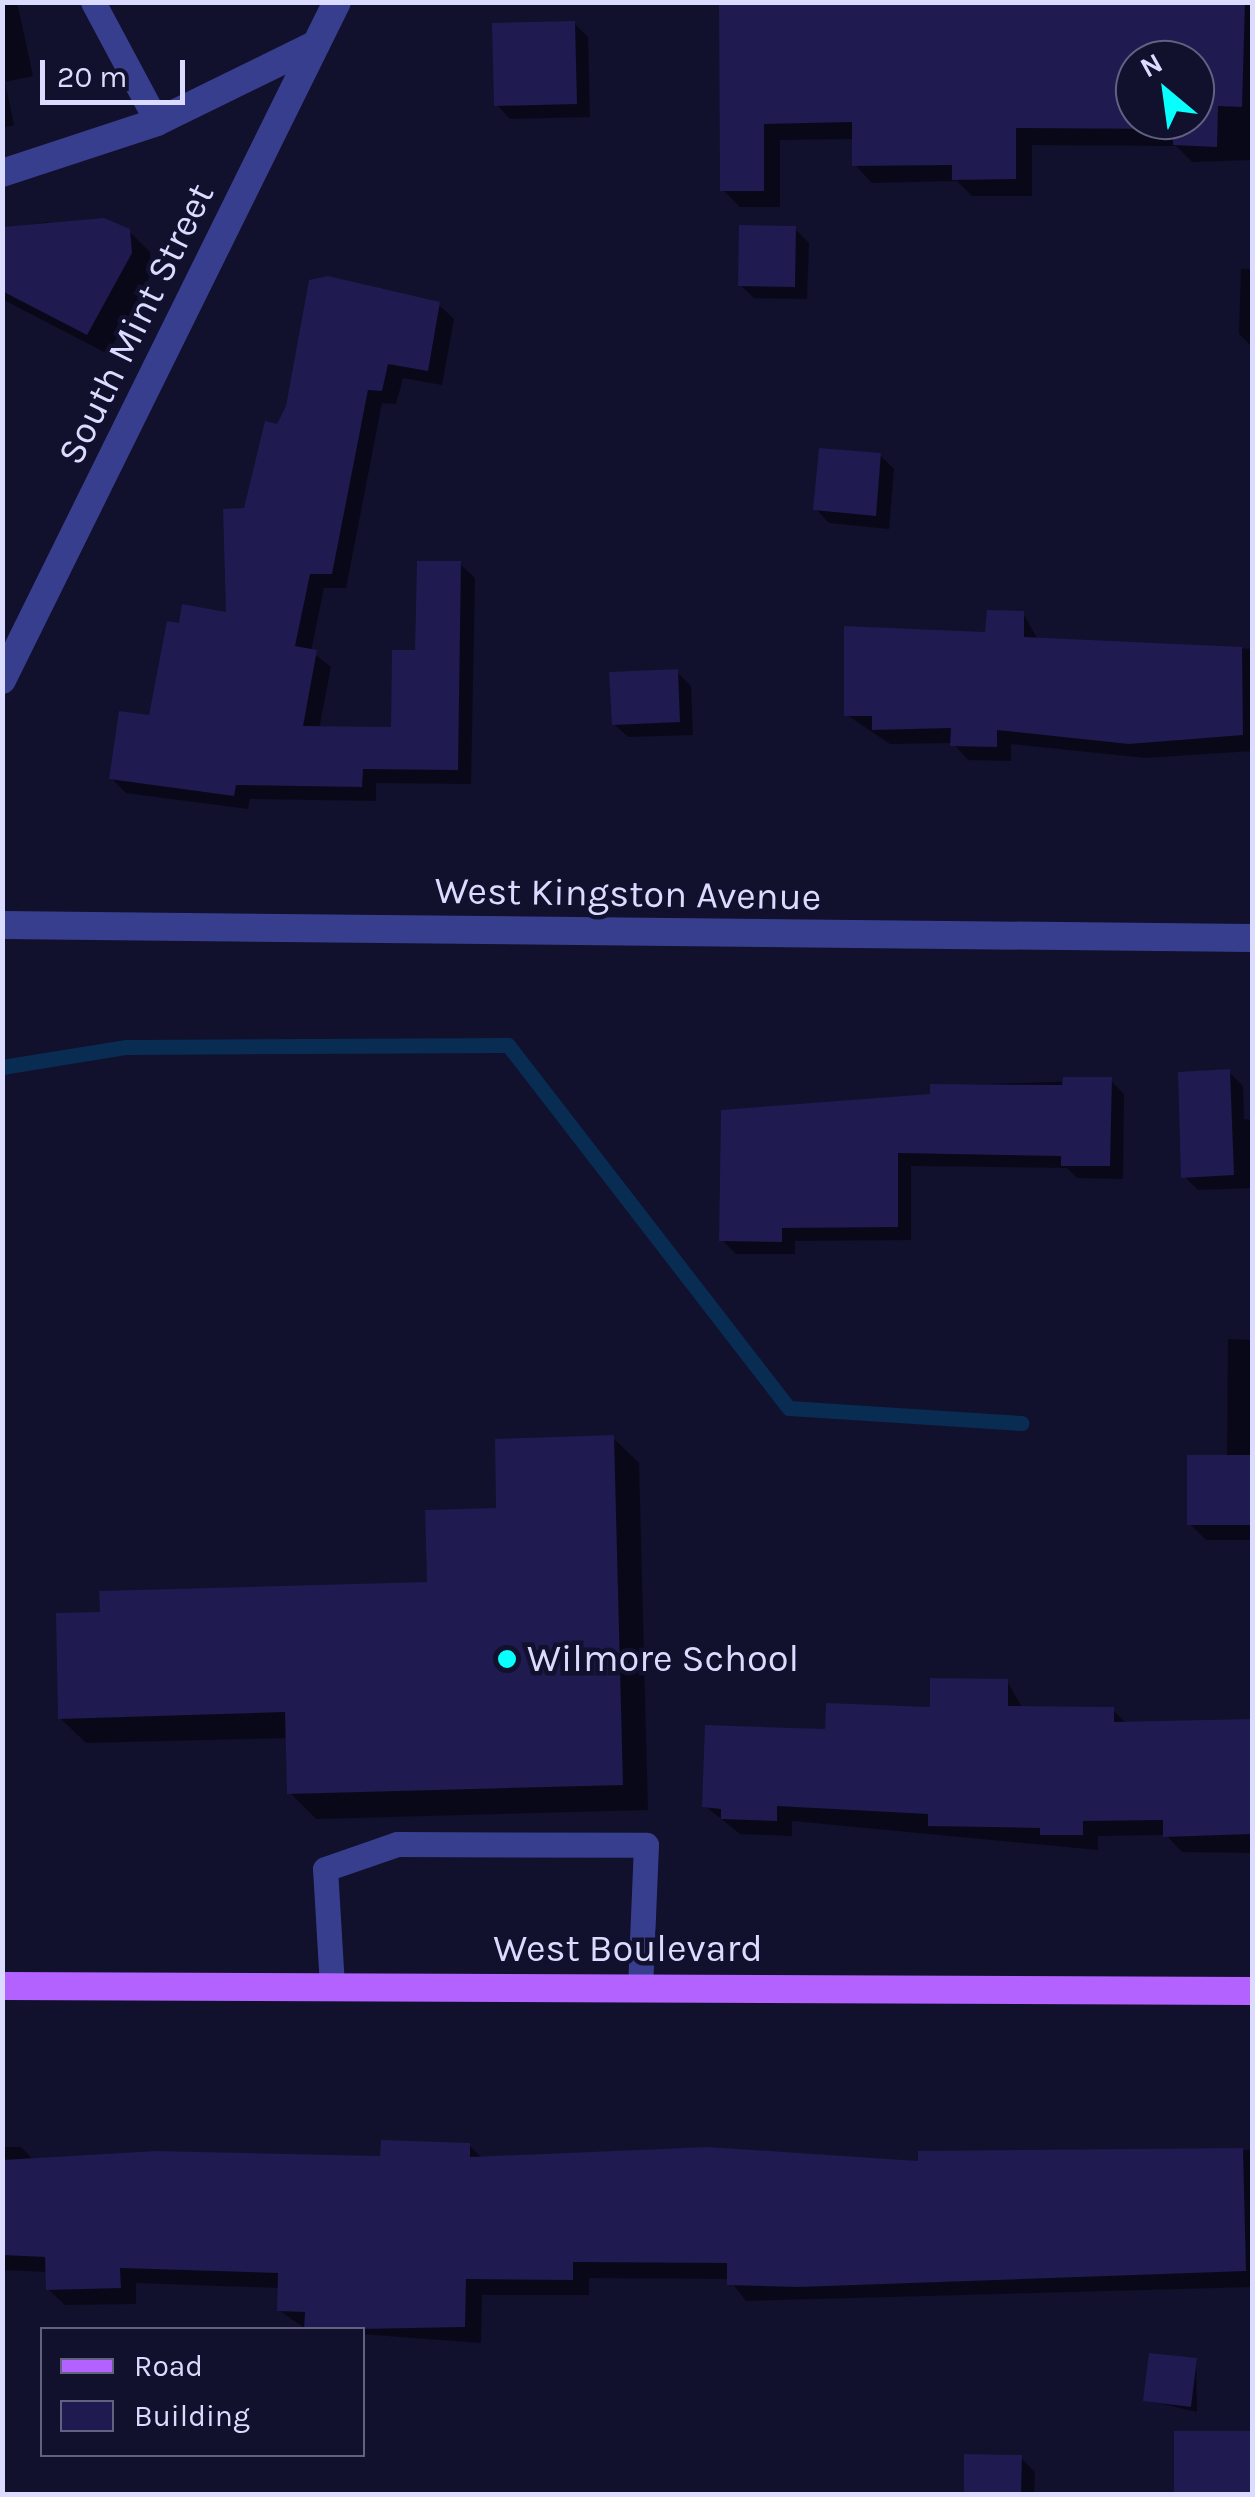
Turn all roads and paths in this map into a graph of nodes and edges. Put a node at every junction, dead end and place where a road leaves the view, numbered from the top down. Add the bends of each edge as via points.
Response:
1 (92, 2) edge
2 (337, 2) edge
3 (316, 44) junction
4 (157, 122) junction
5 (2, 173) edge
6 (2, 680) edge
7 (2, 925) edge
8 (1252, 938) edge
9 (2, 1986) edge
10 (332, 1986) junction
11 (640, 1986) junction
12 (1252, 1991) edge

1 - 4 lane
2 - 3 street, South Mint Street
3 - 4 street
3 - 6 street, South Mint Street
4 - 5 street
7 - 8 street, West Kingston Avenue
9 - 10 main road, West Boulevard
10 - 11 main road, West Boulevard
10 - 11 lane via 325,1869 397,1844 646,1845
11 - 12 main road, West Boulevard

